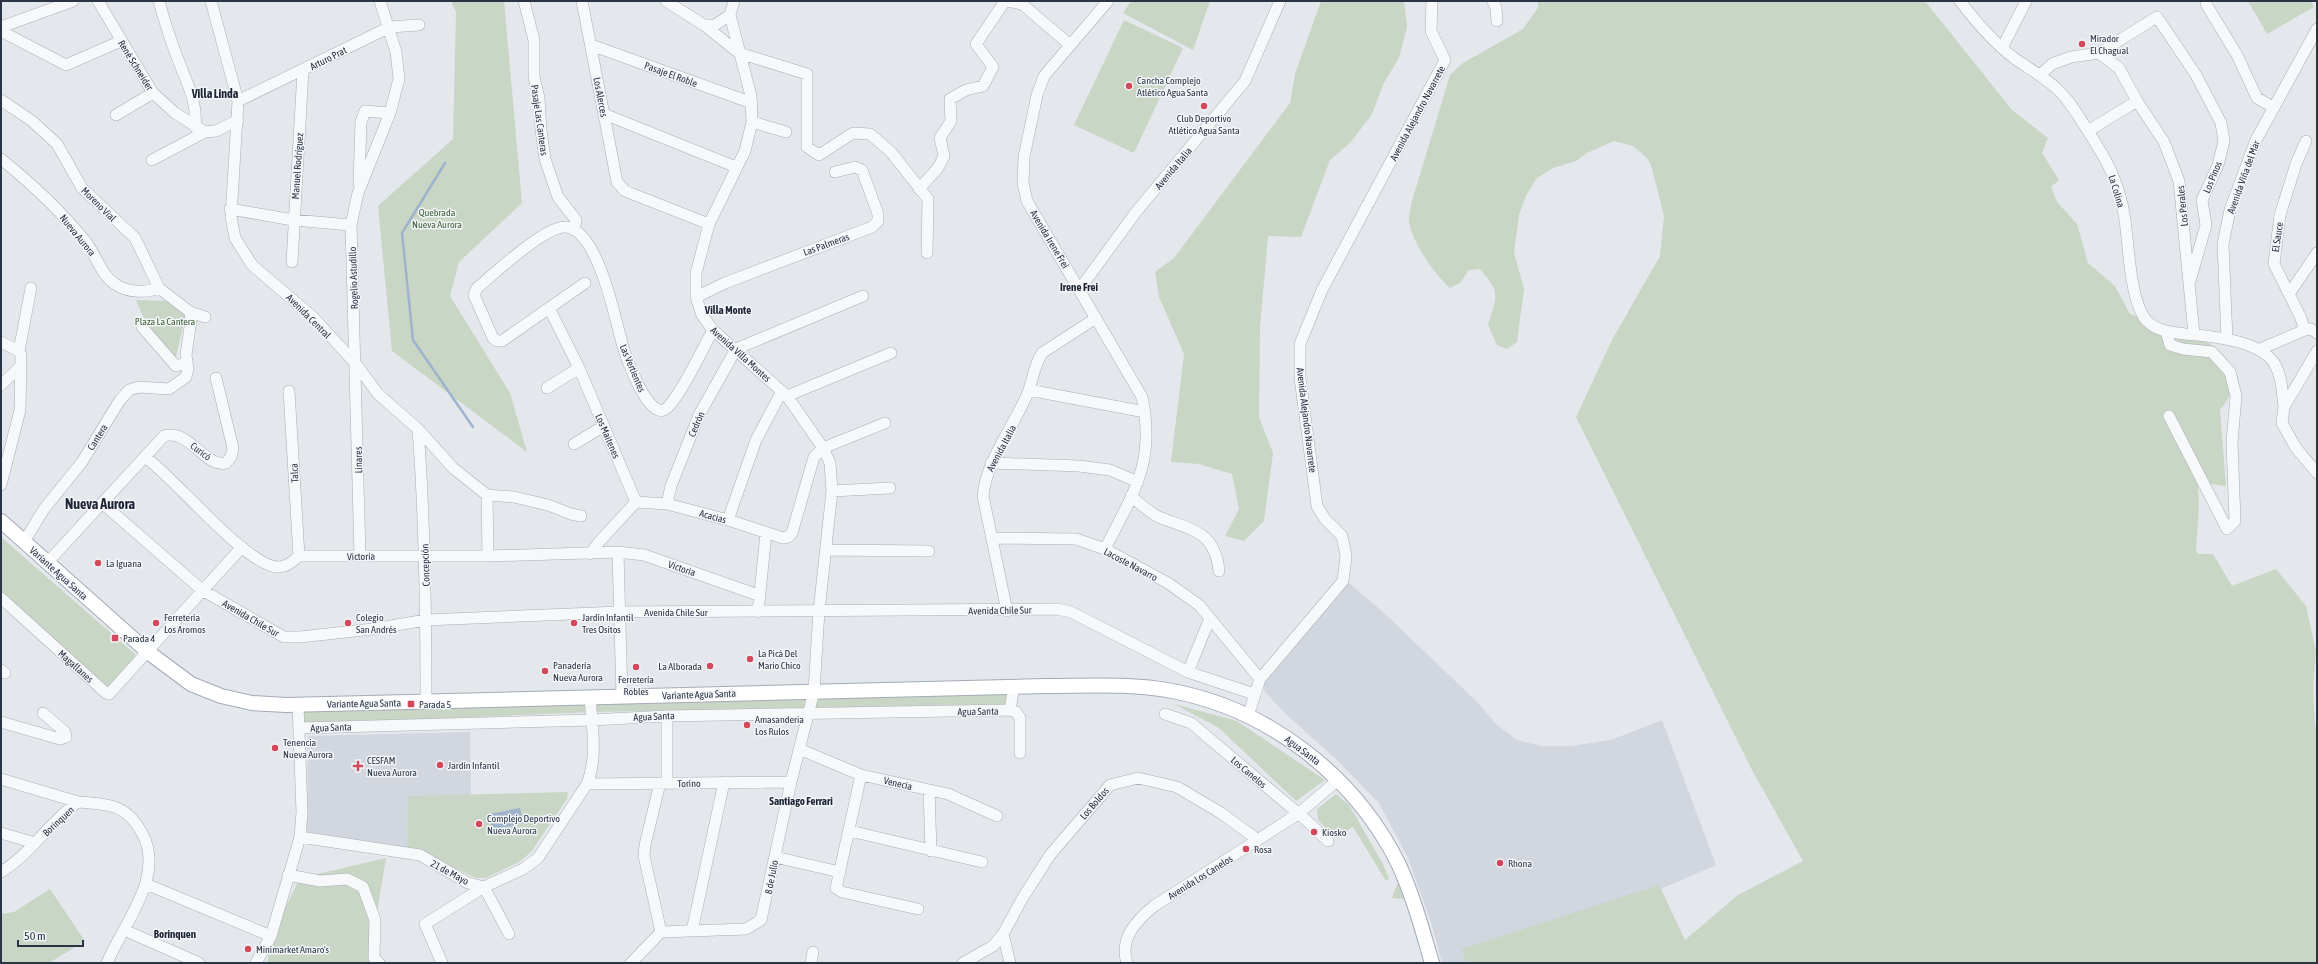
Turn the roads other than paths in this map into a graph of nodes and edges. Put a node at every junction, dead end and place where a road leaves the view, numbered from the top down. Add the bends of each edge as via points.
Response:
1 (73, 1) edge
2 (98, 1) edge
3 (159, 1) edge
4 (211, 1) edge
5 (380, 1) edge
6 (524, 1) edge
7 (582, 1) edge
8 (666, 1) edge
9 (734, 1) edge
10 (1006, 1) edge
11 (1108, 1) edge
12 (1280, 1) edge
13 (1432, 1) edge
14 (1493, 1) edge
15 (1960, 1) edge
16 (2026, 1) edge
17 (2206, 4) dead end
18 (730, 15) junction
19 (1497, 21) dead end
20 (419, 25) dead end
21 (704, 25) junction
22 (390, 26) junction
23 (2, 28) edge
24 (2316, 35) edge
25 (120, 41) junction
26 (1070, 45) junction
27 (591, 46) junction
28 (2002, 48) junction
29 (739, 53) junction
30 (2099, 54) junction
31 (303, 71) junction
32 (2040, 76) junction
33 (153, 93) junction
34 (1, 100) edge
35 (238, 101) junction
36 (2137, 101) junction
37 (752, 103) junction
38 (2272, 107) junction
39 (390, 113) junction
40 (604, 114) junction
41 (116, 115) dead end
42 (238, 120) junction
43 (752, 122) junction
44 (200, 130) junction
45 (2088, 131) junction
46 (786, 132) dead end
47 (2306, 141) dead end
48 (1, 159) edge
49 (152, 160) dead end
50 (736, 168) junction
51 (835, 172) dead end
52 (919, 189) junction
53 (358, 193) junction
54 (230, 209) junction
55 (293, 220) junction
56 (709, 224) junction
57 (351, 226) junction
58 (574, 230) junction
59 (927, 253) dead end
60 (2317, 253) edge
61 (292, 262) dead end
62 (2190, 281) junction
63 (585, 283) dead end
64 (31, 288) dead end
65 (159, 288) junction
66 (1079, 290) junction
67 (2289, 294) junction
68 (863, 296) dead end
69 (696, 297) junction
70 (549, 308) junction
71 (190, 312) junction
72 (205, 317) dead end
73 (1096, 318) junction
74 (142, 327) dead end
75 (2312, 328) edge
76 (713, 330) junction
77 (2166, 332) junction
78 (2194, 334) junction
79 (2227, 339) junction
80 (1, 342) edge
81 (736, 349) junction
82 (2260, 349) junction
83 (19, 351) junction
84 (2317, 351) edge
85 (891, 353) dead end
86 (356, 364) junction
87 (187, 366) junction
88 (20, 367) junction
89 (578, 368) junction
90 (216, 378) dead end
91 (1, 385) edge
92 (547, 388) dead end
93 (1029, 390) junction
94 (289, 391) dead end
95 (784, 393) junction
96 (2284, 406) junction
97 (1145, 412) junction
98 (2168, 416) dead end
99 (885, 423) dead end
100 (604, 426) junction
101 (418, 429) junction
102 (574, 444) dead end
103 (823, 448) junction
104 (145, 457) junction
105 (991, 463) junction
106 (2317, 471) edge
107 (1138, 482) junction
108 (1, 485) edge
109 (890, 488) dead end
110 (832, 491) junction
111 (487, 496) junction
112 (1131, 496) junction
113 (636, 502) junction
114 (102, 503) junction
115 (667, 504) junction
116 (581, 516) dead end
117 (728, 520) junction
118 (1, 521) edge
119 (766, 533) junction
120 (992, 538) junction
121 (24, 542) junction
122 (242, 547) junction
123 (1105, 549) junction
124 (827, 550) junction
125 (929, 551) dead end
126 (618, 552) junction
127 (590, 554) junction
128 (424, 555) junction
129 (299, 556) junction
130 (360, 556) junction
131 (488, 556) junction
132 (47, 563) junction
133 (1219, 571) dead end
134 (202, 590) junction
135 (758, 594) junction
136 (1, 598) edge
137 (819, 611) junction
138 (1007, 611) junction
139 (620, 612) junction
140 (758, 612) junction
141 (1210, 618) junction
142 (426, 620) junction
143 (148, 652) junction
144 (1188, 672) junction
145 (1260, 679) junction
146 (1014, 686) junction
147 (814, 691) junction
148 (1254, 694) junction
149 (590, 697) junction
150 (622, 697) junction
151 (426, 701) junction
152 (298, 705) junction
153 (1010, 710) junction
154 (43, 713) dead end
155 (807, 713) junction
156 (1165, 714) dead end
157 (667, 716) junction
158 (1248, 716) junction
159 (592, 720) junction
160 (1, 722) edge
161 (299, 728) junction
162 (799, 749) junction
163 (1020, 753) dead end
164 (861, 774) junction
165 (1, 779) edge
166 (1338, 780) junction
167 (724, 782) junction
168 (791, 782) junction
169 (663, 783) junction
170 (587, 784) junction
171 (929, 790) junction
172 (78, 802) junction
173 (1298, 814) junction
174 (996, 816) dead end
175 (850, 831) junction
176 (1, 833) edge
177 (300, 837) junction
178 (1258, 840) junction
179 (1328, 841) dead end
180 (34, 843) junction
181 (931, 851) junction
182 (775, 857) junction
183 (982, 862) dead end
184 (1, 872) edge
185 (840, 872) junction
186 (288, 875) junction
187 (146, 884) junction
188 (484, 887) junction
189 (918, 908) dead end
190 (692, 931) junction
191 (661, 932) junction
192 (131, 933) dead end
193 (509, 934) dead end
194 (1003, 934) junction
195 (271, 936) junction
196 (813, 952) dead end
197 (1127, 962) edge
198 (107, 963) edge
199 (199, 963) edge
200 (256, 963) edge
201 (379, 963) edge
202 (442, 963) edge
203 (631, 963) edge
204 (811, 963) edge
205 (964, 963) edge
206 (1010, 963) edge
207 (1432, 963) edge

1 - 23 street
2 - 25 street, René Schneider
3 - 44 street via 194,99
4 - 35 street, Avenida Central
5 - 22 street, Rogelio Astudillo
6 - 58 street, Pasaje Las Canteras via 534,40 534,76 539,98 545,159 558,197 576,220
7 - 27 street, Los Alerces
8 - 21 street
9 - 18 street
10 - 26 street via 1022,4
10 - 52 street via 976,44 993,67 983,86 966,90 950,99 951,121 940,138 944,156 938,168
11 - 26 street, Avenida Irene Frei
12 - 66 street, Avenida Italia via 1245,81 1136,212
13 - 145 street, Avenida Alejandro Navarrete via 1431,31 1445,60 1322,290 1300,344 1300,378 1317,506 1324,519 1342,536 1346,556 1343,582
14 - 19 street
15 - 28 street, La Colina
16 - 28 street
17 - 38 street via 2237,55 2257,98
18 - 21 street via 715,25
18 - 29 street, Avenida Villa Montes
20 - 22 street, Arturo Prat
21 - 29 street
22 - 31 street, Arturo Prat
22 - 39 street, Rogelio Astudillo via 399,78
23 - 25 street via 62,65
24 - 38 street, Avenida Viña del Mar
25 - 33 street, René Schneider
26 - 66 street, Avenida Irene Frei via 1044,76 1037,95 1024,157 1023,183 1027,201
27 - 37 street, Pasaje El Roble
27 - 40 street, Los Alerces
28 - 32 street, La Colina
29 - 37 street, Avenida Villa Montes
29 - 52 street via 807,74 807,147 819,155 854,133 870,134 891,152
30 - 32 street via 2071,57 2052,64
30 - 36 street, Los Perales via 2119,68
30 - 62 street, Los Pinos via 2157,16 2196,75 2221,122 2224,141 2218,165 2202,200 2206,225
31 - 35 street, Arturo Prat
31 - 55 street, Manuel Rodríguez
32 - 45 street, La Colina via 2068,100
33 - 41 street
33 - 44 street, René Schneider
34 - 65 street, Moreno Vial via 32,121 57,144 82,188 135,238
35 - 42 street, Avenida Central
36 - 45 street
36 - 62 street, Los Perales via 2164,142 2179,181
37 - 43 street, Avenida Villa Montes
38 - 79 street, Avenida Viña del Mar via 2248,157 2226,227 2222,258
39 - 53 street, Rogelio Astudillo
39 - 53 street, Rogelio Astudillo via 365,112 362,122
40 - 50 street
40 - 56 street, Los Alerces via 613,172 625,191
42 - 44 street via 216,131
42 - 54 street, Avenida Central
43 - 46 street
43 - 50 street, Avenida Villa Montes via 745,151
44 - 49 street
45 - 77 street, La Colina via 2105,158 2118,187 2140,310 2150,324
47 - 67 street, El Sauce via 2280,215 2274,264
48 - 65 street, Nueva Aurora via 49,201 87,243 110,280 117,286 140,292
50 - 56 street, Avenida Villa Montes
51 - 69 street, Las Palmeras via 855,167 862,170 878,214 878,221 872,227 725,282
52 - 59 street via 928,199
53 - 57 street, Rogelio Astudillo
54 - 55 street
54 - 86 street, Avenida Central via 235,238 252,265 313,317
55 - 57 street
55 - 61 street, Manuel Rodríguez
56 - 69 street, Avenida Villa Montes via 696,273
57 - 86 street, Rogelio Astudillo
58 - 70 street via 567,227 558,228 533,242 477,288 474,295 493,338 497,341
58 - 76 street, Las Vertientes via 584,239 602,272 611,294 622,344 632,371 653,409 660,411 666,408
60 - 67 street
62 - 78 street, Los Perales
63 - 70 street
64 - 83 street
65 - 71 street, Moreno Vial
66 - 73 street, Avenida Irene Frei
67 - 75 street, El Sauce
68 - 81 street
69 - 76 street, Avenida Villa Montes via 702,315
70 - 89 street, Los Maitenes
71 - 72 street, Moreno Vial
71 - 87 street
73 - 93 street, Avenida Italia via 1042,353 1037,361
73 - 97 street, Avenida Irene Frei via 1142,397
74 - 87 street via 176,366
75 - 82 street
76 - 81 street, Avenida Villa Montes
77 - 78 street, La Colina
77 - 98 street via 2170,345 2212,352 2230,372 2236,396 2232,442 2235,521 2227,529
78 - 79 street, La Colina
79 - 82 street, La Colina
80 - 83 street
81 - 95 street, Avenida Villa Montes
81 - 115 street, Cedrón via 700,415 671,486
82 - 96 street via 2274,362 2281,379
83 - 88 street
84 - 96 street
85 - 95 street
86 - 101 street, Avenida Central via 378,394
86 - 130 street, Linares
87 - 121 street, Cantera via 186,377 169,389 139,387 129,390 120,400 82,462 44,509
88 - 91 street
88 - 108 street via 20,410
89 - 92 street
89 - 100 street, Los Maitenes
90 - 104 street, Curicó via 232,448 231,457 226,463 216,462 183,438 171,434 164,436
93 - 97 street
93 - 105 street, Avenida Italia
94 - 129 street, Talca
95 - 103 street, Avenida Villa Montes
95 - 117 street via 756,440
96 - 106 street via 2282,423 2288,436
97 - 107 street, Avenida Irene Frei via 1147,446
99 - 103 street
100 - 102 street
100 - 113 street, Los Maitenes
101 - 111 street, Avenida Central via 453,468
101 - 128 street, Concepción
103 - 110 street, Avenida Villa Montes via 830,463
103 - 119 street, Acacias via 811,464 792,533 788,538
104 - 114 street
104 - 122 street via 161,468
105 - 107 street via 1110,470
105 - 120 street, Avenida Italia via 985,479 983,496
107 - 112 street, Avenida Irene Frei
109 - 110 street
110 - 124 street, Avenida Villa Montes
111 - 116 street via 514,497
111 - 131 street
112 - 123 street, Avenida Irene Frei
112 - 133 street via 1161,518 1174,521 1201,535 1214,549
113 - 115 street, Acacias
113 - 127 street
114 - 132 street
114 - 134 street, Avenida Chile Sur
115 - 117 street, Acacias
117 - 119 street, Acacias
118 - 121 main road, Variante Agua Santa
119 - 135 street
120 - 123 street, Lacoste Navarro via 1076,540
120 - 138 street, Avenida Italia
121 - 132 main road, Variante Agua Santa
122 - 129 street via 277,567 284,566
122 - 134 street
123 - 141 street, Lacoste Navarro via 1168,583 1199,605
124 - 125 street
124 - 137 street, Avenida Villa Montes
126 - 127 street, Victoria
126 - 135 street, Victoria via 644,555
126 - 139 street
127 - 131 street, Victoria
128 - 130 street, Victoria
128 - 131 street, Victoria
128 - 142 street, Concepción
129 - 130 street, Victoria
132 - 143 main road, Variante Agua Santa
134 - 142 street, Avenida Chile Sur via 284,637 300,638
134 - 143 street
135 - 140 street
136 - 143 street, Magallanes via 106,693 110,694
137 - 138 street, Avenida Chile Sur
137 - 140 street, Avenida Chile Sur
137 - 147 street, Avenida Villa Montes
138 - 144 street, Avenida Chile Sur via 1057,609 1071,612
139 - 140 street, Avenida Chile Sur
139 - 142 street, Avenida Chile Sur
139 - 150 street
141 - 144 street
141 - 145 street, Lacoste Navarro
142 - 151 street, Concepción
143 - 152 main road, Variante Agua Santa via 202,690 252,703
144 - 148 street, Avenida Chile Sur
145 - 148 street, Avenida Alejandro Navarrete
146 - 147 main road, Agua Santa
146 - 153 street, Agua Santa
146 - 158 main road, Agua Santa via 1146,688 1189,695
147 - 150 main road, Variante Agua Santa
147 - 155 street, 8 de Julio
148 - 158 street, Avenida Alejandro Navarrete
149 - 150 main road, Variante Agua Santa
149 - 151 main road, Variante Agua Santa
149 - 159 street
151 - 152 main road, Variante Agua Santa
152 - 161 street
153 - 155 street, Agua Santa
153 - 163 street, Agua Santa via 1016,712 1020,718
154 - 160 street via 65,732 66,737 60,740
155 - 157 street, Agua Santa
155 - 162 street, 8 de Julio
156 - 173 street, Los Canelos via 1192,723
157 - 159 street, Agua Santa
157 - 169 street
158 - 166 main road, Agua Santa via 1303,749
159 - 161 street, Agua Santa
159 - 170 street via 593,771
161 - 177 street via 302,812
162 - 164 street, Venecia
162 - 168 street, 8 de Julio
164 - 171 street, Venecia
164 - 175 street
165 - 172 street
166 - 173 street, Avenida Los Canelos
166 - 207 main road, Agua Santa via 1371,819 1398,864 1413,900
167 - 168 street, Torino
167 - 169 street, Torino
167 - 190 street
168 - 182 street, 8 de Julio
169 - 170 street, Torino
169 - 191 street via 644,856
170 - 188 street via 538,858 523,869
171 - 174 street, Venecia via 948,794
171 - 181 street
172 - 180 street, Borinquen via 53,822
172 - 187 street, Borinquen via 111,805 135,820 150,852
173 - 178 street, Avenida Los Canelos
173 - 179 street, Los Canelos
175 - 181 street
175 - 185 street
176 - 180 street
177 - 186 street
177 - 188 street, 21 de Mayo via 420,855 468,883
178 - 194 street, Los Boldos via 1221,813 1177,787 1138,778 1110,785 1050,856
178 - 197 street, Avenida Los Canelos via 1140,917 1129,934 1125,952
180 - 184 street, Borinquen
181 - 183 street
182 - 185 street
182 - 190 street, 8 de Julio via 761,920 746,929
185 - 189 street via 836,888 842,892
186 - 195 street
186 - 201 street via 320,881 347,879 363,887 374,920 374,958
187 - 195 street
187 - 198 street, Borinquen
188 - 193 street
188 - 202 street via 425,924
190 - 191 street, 8 de Julio
191 - 203 street
192 - 199 street
194 - 205 street, Los Boldos via 993,946
194 - 206 street
195 - 200 street
196 - 204 street

